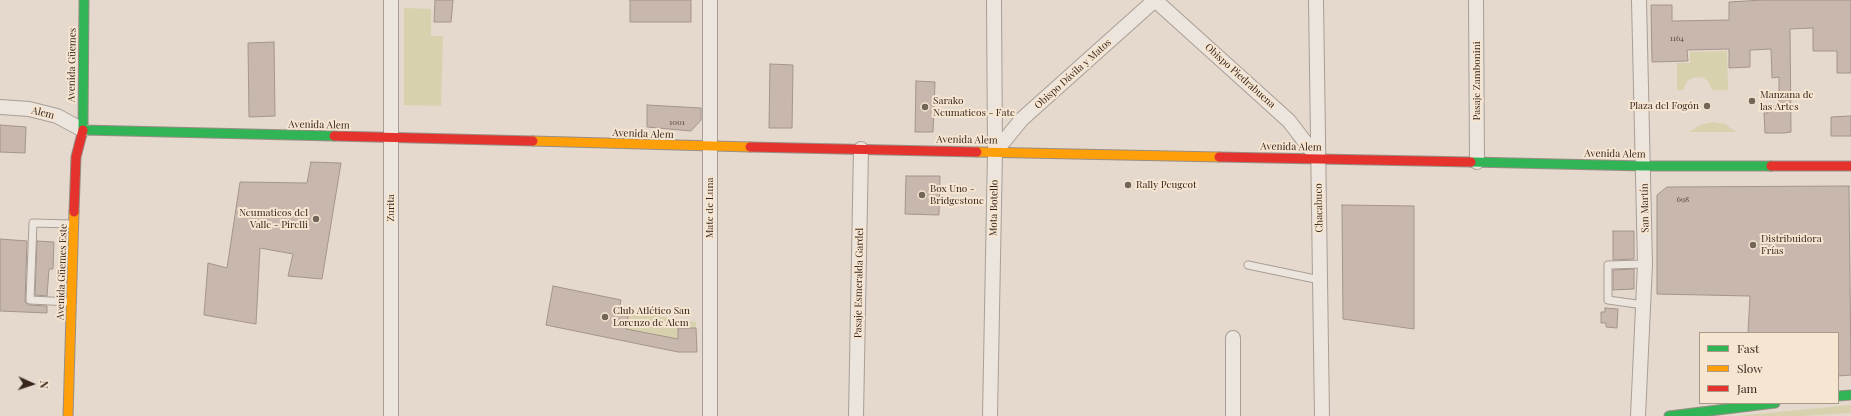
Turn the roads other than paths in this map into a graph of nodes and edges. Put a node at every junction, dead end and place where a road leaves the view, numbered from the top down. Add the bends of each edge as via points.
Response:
1 (84, 0) edge
2 (391, 0) edge
3 (710, 0) edge
4 (994, 0) edge
5 (1155, 0) edge
6 (1316, 0) edge
7 (1476, 0) edge
8 (1639, 0) edge
9 (0, 107) edge
10 (83, 130) junction
11 (391, 138) junction
12 (711, 146) junction
13 (861, 149) junction
14 (995, 152) junction
15 (1318, 159) junction
16 (1477, 162) junction
17 (1644, 166) junction
18 (1851, 166) edge
19 (74, 224) junction
20 (1645, 264) junction
21 (1248, 265) dead end
22 (1320, 280) junction
23 (72, 302) junction
24 (1644, 305) junction
25 (1233, 338) dead end
26 (1851, 395) edge
27 (1839, 396) edge
28 (1768, 404) edge
29 (68, 416) edge
30 (391, 416) edge
31 (710, 416) edge
32 (856, 416) edge
33 (990, 416) edge
34 (1233, 416) edge
35 (1322, 416) edge
36 (1638, 416) edge
37 (1669, 416) edge

1 - 10 main road, Avenida Güemes
2 - 11 street, Zurita
3 - 12 street, Mate de Luna
4 - 14 street, Mota Botello
5 - 14 street, Obispo Dávila y Matos via 1022,119
5 - 15 street, Obispo Piedrabuena via 1290,121
6 - 15 street, Chacabuco
7 - 16 street, Pasaje Zambonini
8 - 17 street, San Martín
9 - 10 street, Alem via 29,109 57,116
10 - 11 main road, Avenida Alem
10 - 19 main road, Avenida Güemes Este via 76,157
11 - 12 main road, Avenida Alem
11 - 30 street, Zurita
12 - 13 main road, Avenida Alem
12 - 31 street, Mate de Luna
13 - 14 main road, Avenida Alem
13 - 32 street, Pasaje Esmeralda Gardel
14 - 15 main road, Avenida Alem
14 - 33 street, Mota Botello
15 - 16 main road, Avenida Alem
15 - 22 street, Chacabuco
16 - 17 main road, Avenida Alem
17 - 18 main road, Avenida Alem
17 - 20 street, San Martín
19 - 23 main road, Avenida Güemes Este
19 - 23 lane via 33,223 30,300
20 - 24 street, San Martín
20 - 24 lane via 1608,265 1608,300
21 - 22 lane
22 - 35 street, Chacabuco
23 - 29 main road, Avenida Güemes Este
24 - 36 street, San Martín
25 - 34 street
26 - 27 main road
28 - 37 main road

